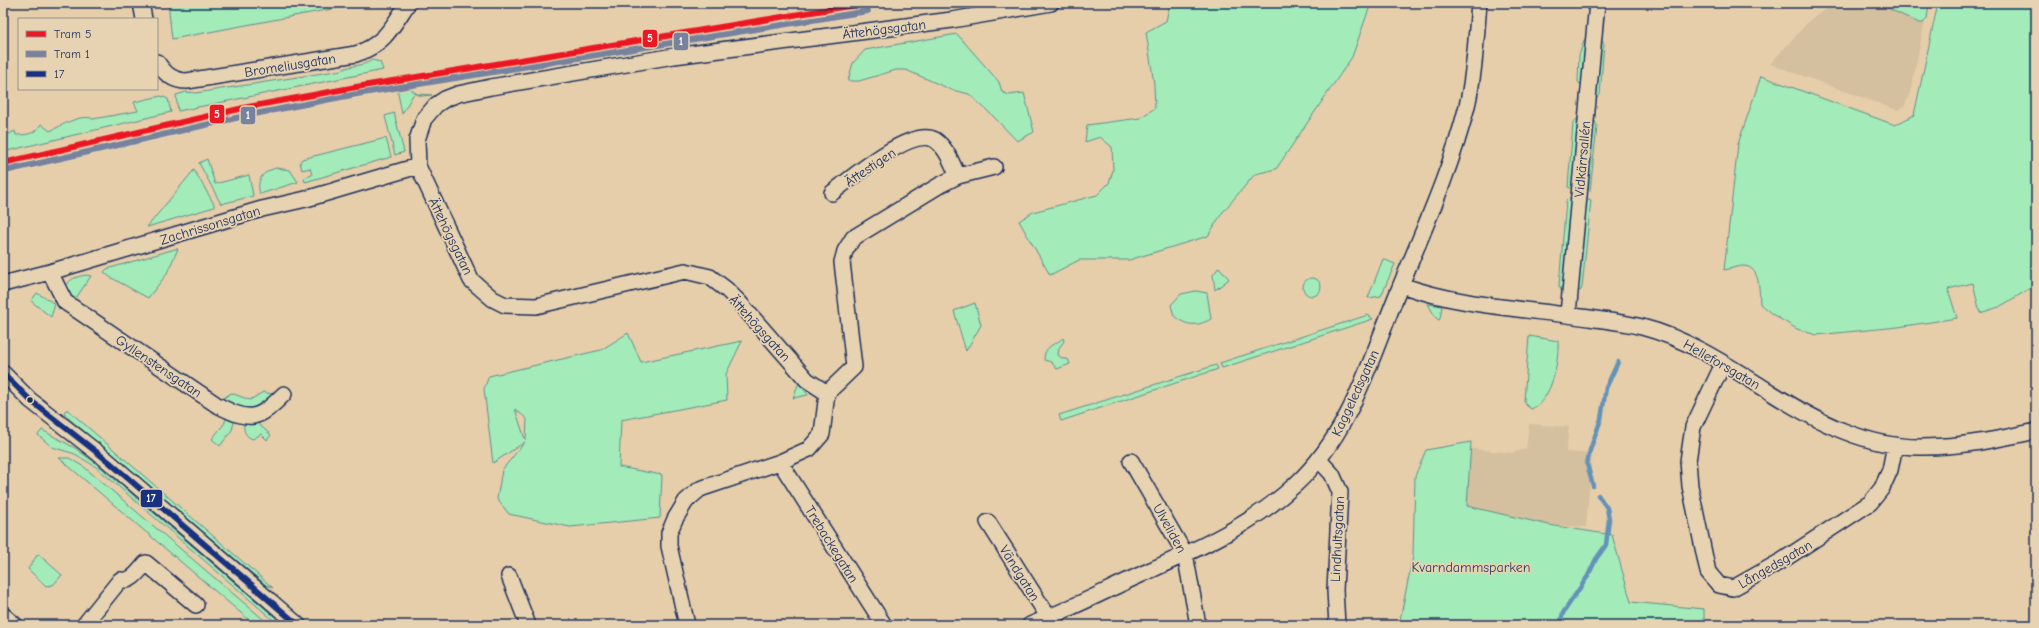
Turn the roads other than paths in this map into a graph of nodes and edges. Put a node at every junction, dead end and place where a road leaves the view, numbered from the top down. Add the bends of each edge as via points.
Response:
1 (141, 3) edge
2 (408, 3) edge
3 (1051, 3) edge
4 (1479, 3) edge
5 (1597, 3) edge
6 (144, 18) edge
7 (158, 64) edge
8 (418, 166) junction
9 (994, 167) dead end
10 (958, 176) junction
11 (832, 193) dead end
12 (50, 272) junction
13 (3, 284) edge
14 (1401, 285) junction
15 (1568, 314) junction
16 (1723, 364) junction
17 (3, 373) edge
18 (3, 385) edge
19 (827, 393) junction
20 (284, 394) dead end
21 (30, 400) junction
22 (2036, 431) edge
23 (1895, 445) junction
24 (1319, 460) junction
25 (1131, 461) dead end
26 (780, 462) junction
27 (988, 522) dead end
28 (1185, 554) junction
29 (508, 576) dead end
30 (196, 605) dead end
31 (3, 615) edge
32 (1049, 621) edge
33 (15, 625) edge
34 (84, 625) edge
35 (298, 625) edge
36 (528, 625) edge
37 (687, 625) edge
38 (884, 625) edge
39 (1030, 625) edge
40 (1198, 625) edge
41 (1337, 625) edge

1 - 6 street
2 - 7 street, Bromeliusgatan via 374,47 356,54 187,81 172,78
3 - 8 street, Ättehögsgatan via 944,21 674,56 458,94 436,105 424,120 417,140
4 - 14 street, Kaggeledsgatan via 1473,75 1462,123 1451,158
5 - 15 street, Vidkärrsallén
8 - 12 street, Zachrissonsgatan
8 - 19 street, Ättehögsgatan via 472,280 493,299 505,305 536,306 685,271 710,277 727,290 807,380
9 - 10 street
10 - 11 street, Ättestigen via 942,146 934,140 918,137 883,155
10 - 19 street via 862,232 853,238 845,251 842,262 843,275 854,367
12 - 13 street, Zachrissonsgatan
12 - 20 street, Gyllenstensgatan via 64,302 217,405 239,416 256,416
14 - 15 street, Helleforsgatan via 1419,292 1474,302
14 - 24 street, Kaggeledsgatan via 1348,413 1338,434
15 - 16 street, Helleforsgatan via 1641,326 1671,336
16 - 23 street, Helleforsgatan via 1825,423 1871,440
16 - 23 street, Långedsgatan via 1693,427 1688,461 1702,551 1708,572 1719,585 1733,588 1783,560 1870,503 1882,488 1890,470
17 - 21 street
18 - 21 street
19 - 26 street via 822,434 810,449
21 - 35 street via 108,461
22 - 23 street, Helleforsgatan via 1949,446 1922,448
24 - 28 street, Kaggeledsgatan via 1295,485 1263,511 1221,537
24 - 41 street, Lindhultsgatan via 1332,474 1340,492 1335,590
25 - 28 street, Ulveliden
26 - 37 street via 700,489 686,501 675,519 669,533 669,546
26 - 38 street, Trebackegatan
27 - 32 street, Vändgatan
28 - 32 street, Kaggeledsgatan
28 - 40 street, Ulveliden
29 - 36 street
30 - 34 street via 146,563 127,581 120,580
31 - 33 street
32 - 39 street, Kaggeledsgatan

